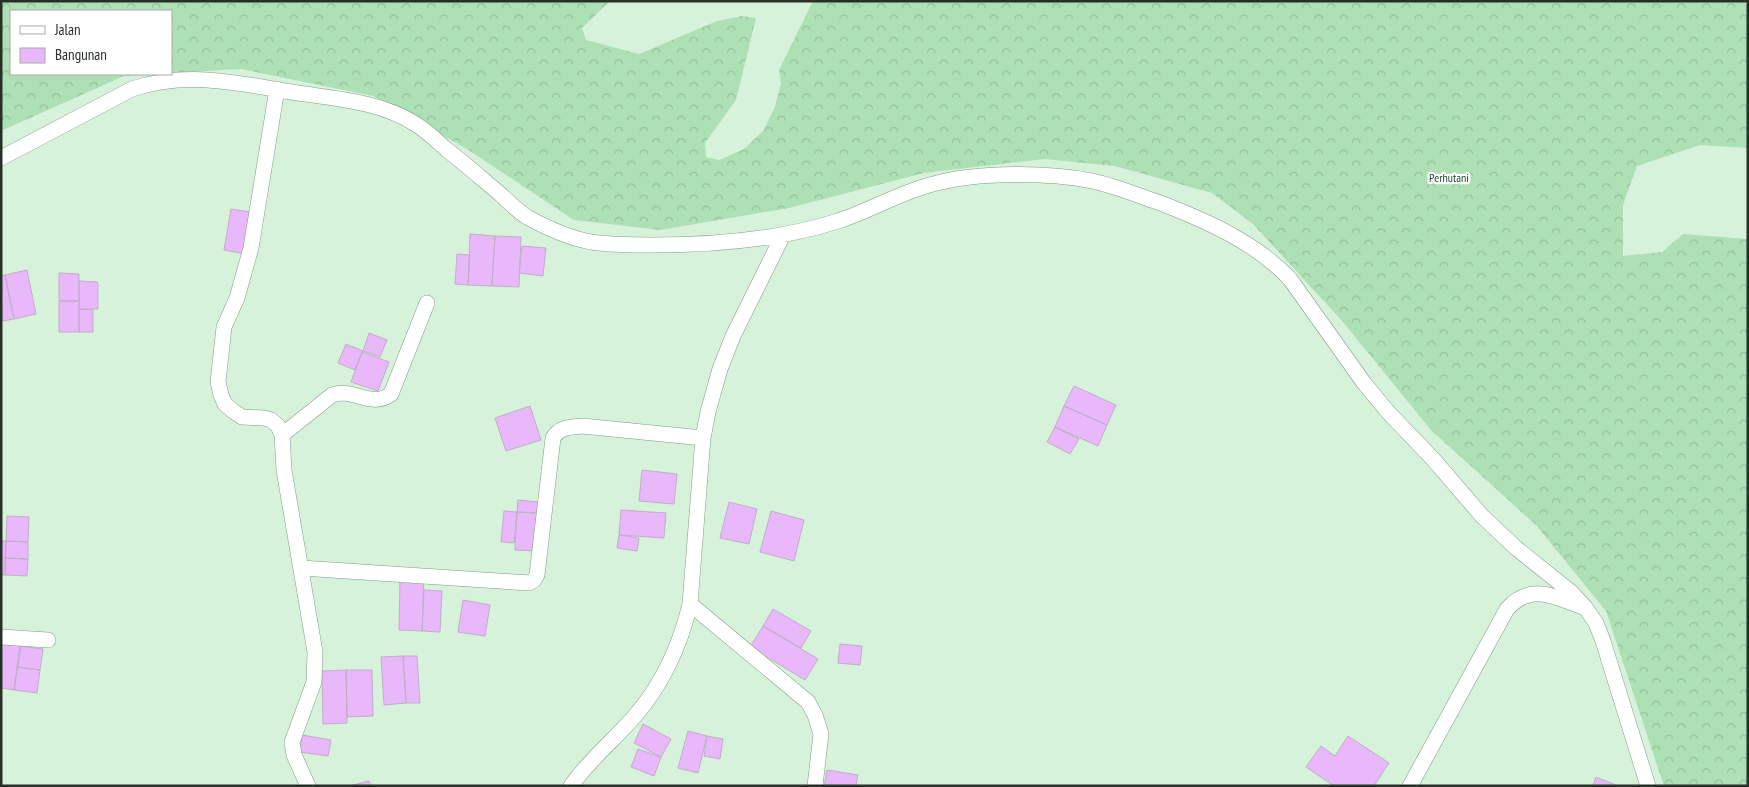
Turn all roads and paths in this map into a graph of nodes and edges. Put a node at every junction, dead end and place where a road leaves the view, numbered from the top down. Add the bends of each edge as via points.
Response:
1 (277, 89) junction
2 (1, 158) edge
3 (783, 235) junction
4 (427, 303) dead end
5 (282, 436) junction
6 (703, 438) junction
7 (302, 568) junction
8 (690, 604) junction
9 (1585, 608) junction
10 (1, 637) edge
11 (48, 640) dead end
12 (308, 786) edge
13 (571, 786) edge
14 (815, 786) edge
15 (1410, 786) edge
16 (1648, 786) edge

1 - 2 street via 222,80 152,82 132,88
1 - 3 street via 381,108 400,116 433,137 525,216 556,232 590,242 679,245
1 - 5 street via 252,248 237,298 224,327 218,382 221,395 233,411 242,417 271,420
3 - 6 street via 733,336 720,369
3 - 9 street via 865,212 912,190 976,177 1038,176 1092,181 1121,188 1199,218 1276,264 1364,384 1408,434 1482,516
4 - 5 street via 391,394 378,401 338,392
5 - 7 street via 284,470
6 - 7 street via 582,426 556,432 537,575 529,583
6 - 8 street
7 - 12 street via 314,637 315,668 314,682 292,742 294,755
8 - 13 street via 673,658 656,688
8 - 14 street via 808,702 816,715 821,734
9 - 15 street via 1538,593 1524,595 1507,608
9 - 16 street via 1604,641
10 - 11 street

